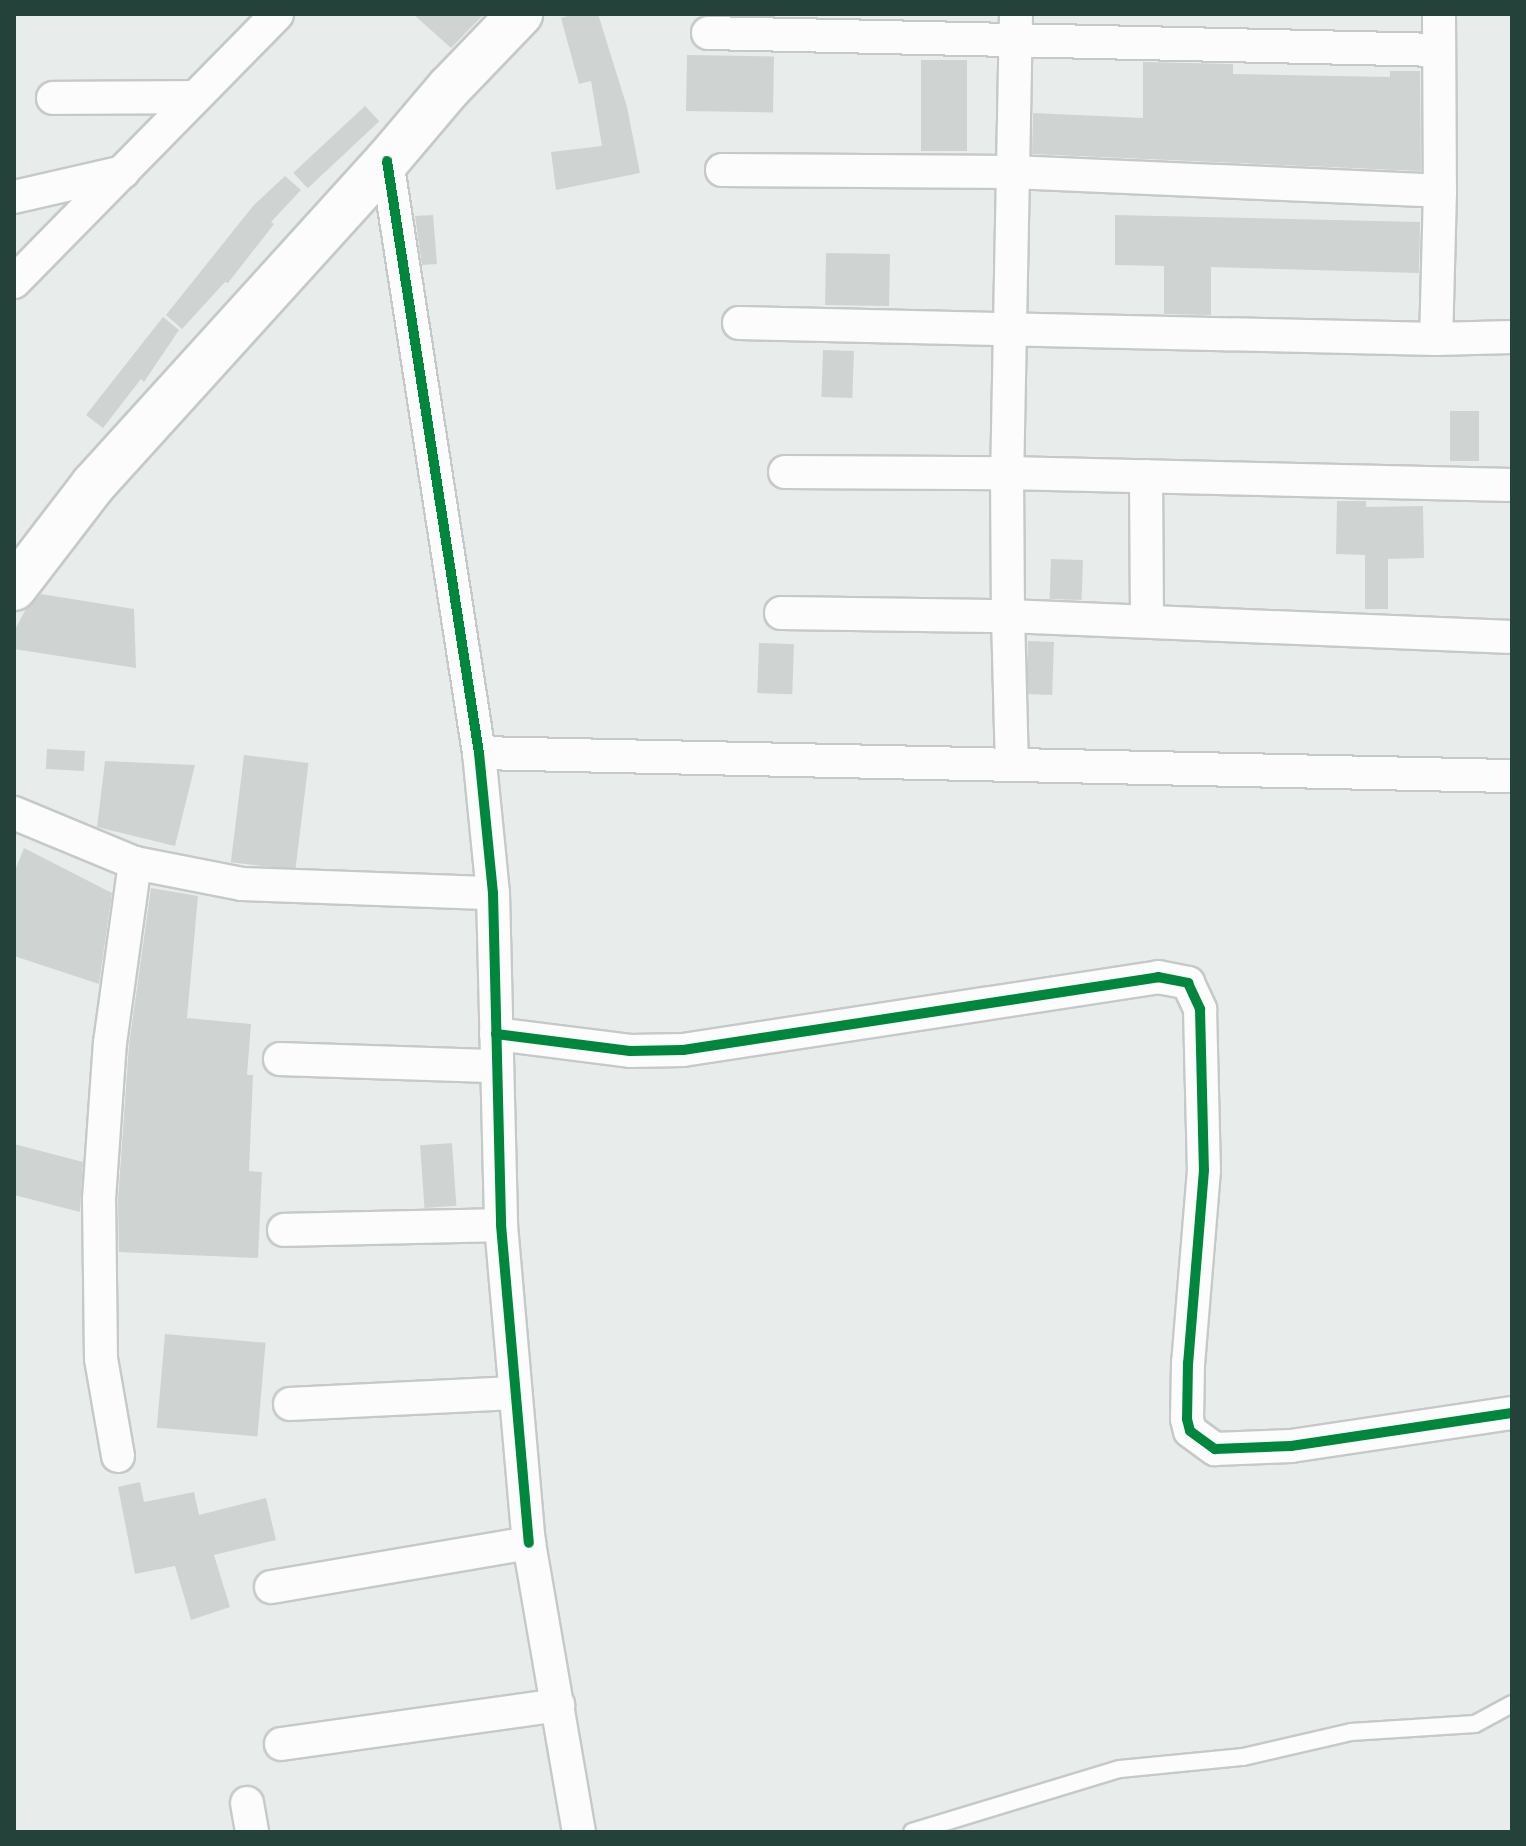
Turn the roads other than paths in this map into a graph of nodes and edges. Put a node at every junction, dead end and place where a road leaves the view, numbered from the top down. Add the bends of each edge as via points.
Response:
1 (277, 14) edge
2 (520, 14) edge
3 (1439, 14) edge
4 (1016, 28) edge
5 (708, 33) dead end
6 (1439, 50) junction
7 (194, 97) junction
8 (53, 98) dead end
9 (387, 161) junction
10 (722, 170) dead end
11 (123, 172) junction
12 (1012, 172) junction
13 (1440, 191) junction
14 (14, 197) edge
15 (14, 282) edge
16 (739, 323) dead end
17 (1012, 327) junction
18 (1512, 337) edge
19 (1436, 339) junction
20 (785, 472) dead end
21 (1007, 473) junction
22 (1146, 476) junction
23 (1512, 485) edge
24 (14, 588) edge
25 (781, 613) dead end
26 (1008, 616) junction
27 (1147, 621) junction
28 (1512, 637) edge
29 (479, 753) junction
30 (1012, 764) junction
31 (1512, 776) edge
32 (14, 813) edge
33 (135, 863) junction
34 (493, 893) junction
35 (496, 1050) junction
36 (280, 1059) dead end
37 (501, 1225) junction
38 (284, 1230) dead end
39 (514, 1393) junction
40 (290, 1404) dead end
41 (1512, 1413) edge
42 (118, 1456) dead end
43 (529, 1543) junction
44 (271, 1587) dead end
45 (1512, 1704) edge
46 (558, 1705) junction
47 (281, 1744) dead end
48 (579, 1832) edge
49 (912, 1832) edge

1 - 7 street
2 - 9 main road
3 - 6 street
4 - 5 street
4 - 6 street
4 - 12 street
6 - 13 street
7 - 8 street
7 - 11 street
9 - 24 main road via 93,485
9 - 29 street
10 - 12 street
11 - 14 street
11 - 15 street
12 - 13 street
12 - 17 street
13 - 19 street
16 - 17 street
17 - 19 street
17 - 21 street
18 - 19 street
20 - 21 street
21 - 22 street
21 - 26 street
22 - 23 street
22 - 27 street
25 - 26 street
26 - 27 street
26 - 30 street
27 - 28 street
29 - 30 street
29 - 34 street
30 - 31 street
32 - 33 street
33 - 34 street via 242,884
33 - 42 street via 110,1043 99,1199 101,1359
34 - 35 street
35 - 36 street
35 - 37 street
35 - 41 street via 683,1050 1158,977 1188,983 1200,1009 1204,1170 1188,1363 1190,1431 1215,1449 1291,1446
37 - 38 street
37 - 39 street
39 - 40 street
39 - 43 street
43 - 44 street
43 - 46 street
45 - 49 lane via 1475,1724 1351,1732 1243,1757 1120,1769
46 - 47 street
46 - 48 street

